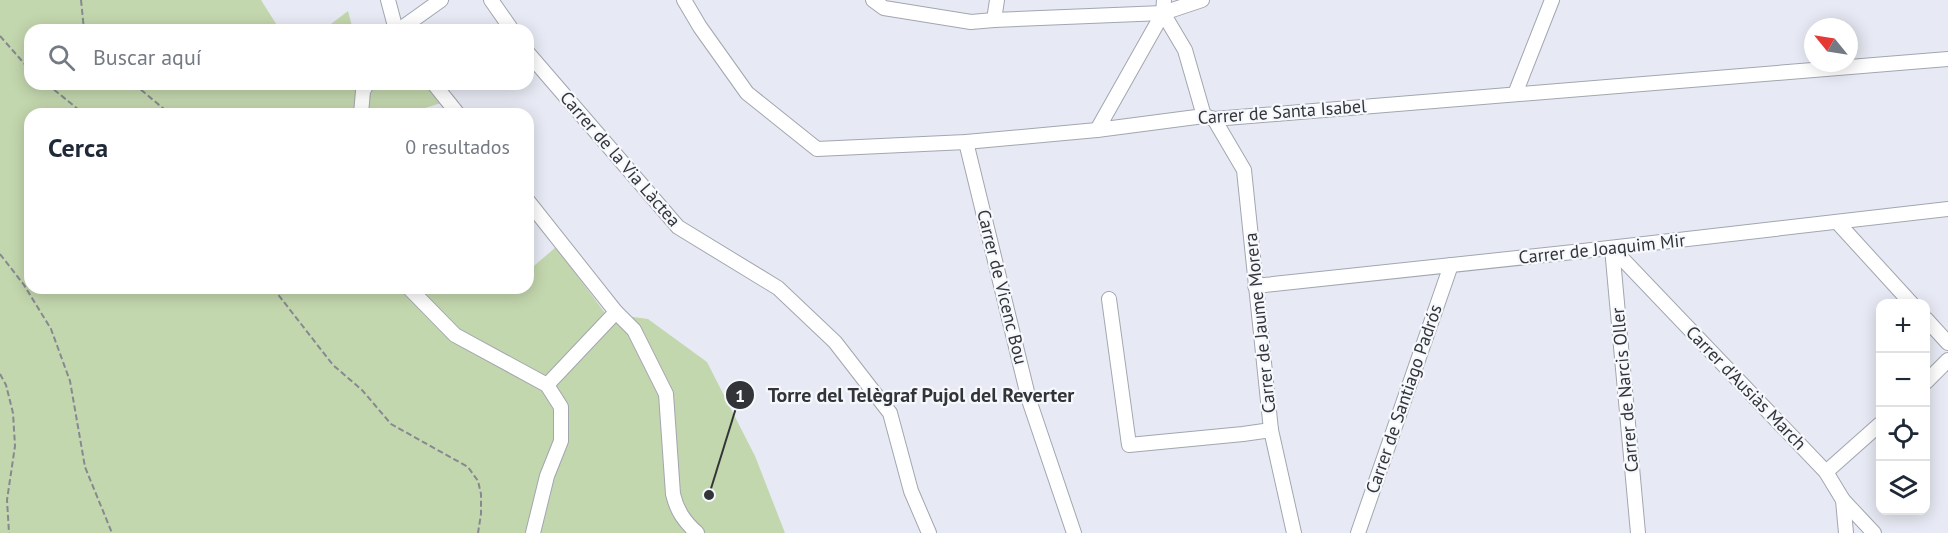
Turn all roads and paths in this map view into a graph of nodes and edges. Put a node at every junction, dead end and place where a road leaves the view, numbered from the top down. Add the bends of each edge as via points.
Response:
1 (81, 0) edge
2 (388, 0) edge
3 (441, 0) edge
4 (492, 0) edge
5 (684, 0) edge
6 (873, 0) edge
7 (997, 0) edge
8 (1202, 0) edge
9 (1552, 0) edge
10 (1164, 7) edge
11 (994, 20) junction
12 (83, 24) edge
13 (396, 24) edge
14 (407, 24) edge
15 (508, 24) edge
16 (0, 36) edge
17 (1948, 59) edge
18 (534, 60) edge
19 (24, 63) edge
20 (54, 90) edge
21 (142, 90) edge
22 (364, 90) edge
23 (439, 90) edge
24 (1515, 94) junction
25 (77, 108) edge
26 (163, 108) edge
27 (362, 108) edge
28 (453, 108) edge
29 (1209, 118) junction
30 (1097, 130) junction
31 (966, 142) junction
32 (534, 209) edge
33 (1948, 209) edge
34 (1838, 223) junction
35 (1612, 248) junction
36 (0, 254) edge
37 (1450, 266) junction
38 (24, 285) edge
39 (1256, 286) junction
40 (30, 294) edge
41 (278, 294) edge
42 (415, 294) edge
43 (1108, 299) dead end
44 (1908, 299) edge
45 (616, 312) junction
46 (1930, 323) edge
47 (1948, 343) edge
48 (1948, 360) edge
49 (0, 374) edge
50 (1930, 378) edge
51 (547, 385) junction
52 (1876, 428) edge
53 (1271, 430) junction
54 (1826, 472) junction
55 (1843, 500) junction
56 (9, 533) edge
57 (112, 533) edge
58 (478, 533) edge
59 (533, 533) edge
60 (697, 533) edge
61 (928, 533) edge
62 (1074, 533) edge
63 (1294, 533) edge
64 (1358, 533) edge
65 (1638, 533) edge
66 (1846, 533) edge
67 (1874, 533) edge

1 - 12 path
2 - 13 street
3 - 14 street
4 - 15 street
5 - 31 street, Carrer de Santa Isabel via 747,93 817,149
6 - 11 street via 884,8 971,22
7 - 11 street
8 - 10 street
9 - 24 street
10 - 11 street
10 - 29 street, Carrer de Jaume Morera via 1185,50
10 - 30 street
16 - 19 path
17 - 24 street, Carrer de Santa Isabel
18 - 61 street, Carrer de la Via Làctea via 678,227 778,288 835,342 890,413 910,491
20 - 25 path
21 - 26 path
22 - 27 street
23 - 28 street
24 - 29 street, Carrer de Santa Isabel
29 - 30 street, Carrer de Santa Isabel
29 - 39 street, Carrer de Jaume Morera via 1244,170
30 - 31 street, Carrer de Santa Isabel
31 - 62 street, Carrer de Vicenc Bou via 1029,400
32 - 45 street
33 - 34 street, Carrer de Joaquim Mir
34 - 35 street, Carrer de Joaquim Mir
34 - 44 street
35 - 37 street, Carrer de Joaquim Mir
35 - 54 street, Carrer d'Ausiàs March
35 - 65 street, Carrer de Narcis Oller
36 - 38 path
37 - 39 street, Carrer de Joaquim Mir
37 - 64 street, Carrer de Santiago Padrós
39 - 53 street, Carrer de Jaume Morera
40 - 57 path via 51,328 70,381 85,467
41 - 58 path via 333,365 362,390 391,424 468,467 481,494
42 - 51 street via 455,335
43 - 53 street via 1129,445
45 - 51 street
45 - 60 street via 634,330 666,394 676,508
46 - 47 street
48 - 50 street
49 - 56 path via 12,413 15,446 7,500
51 - 59 street via 561,407 561,441 547,476
52 - 54 street
53 - 63 street, Carrer de Jaume Morera
54 - 55 street, Carrer d'Ausiàs March
55 - 66 street
55 - 67 street, Carrer d'Ausiàs March

